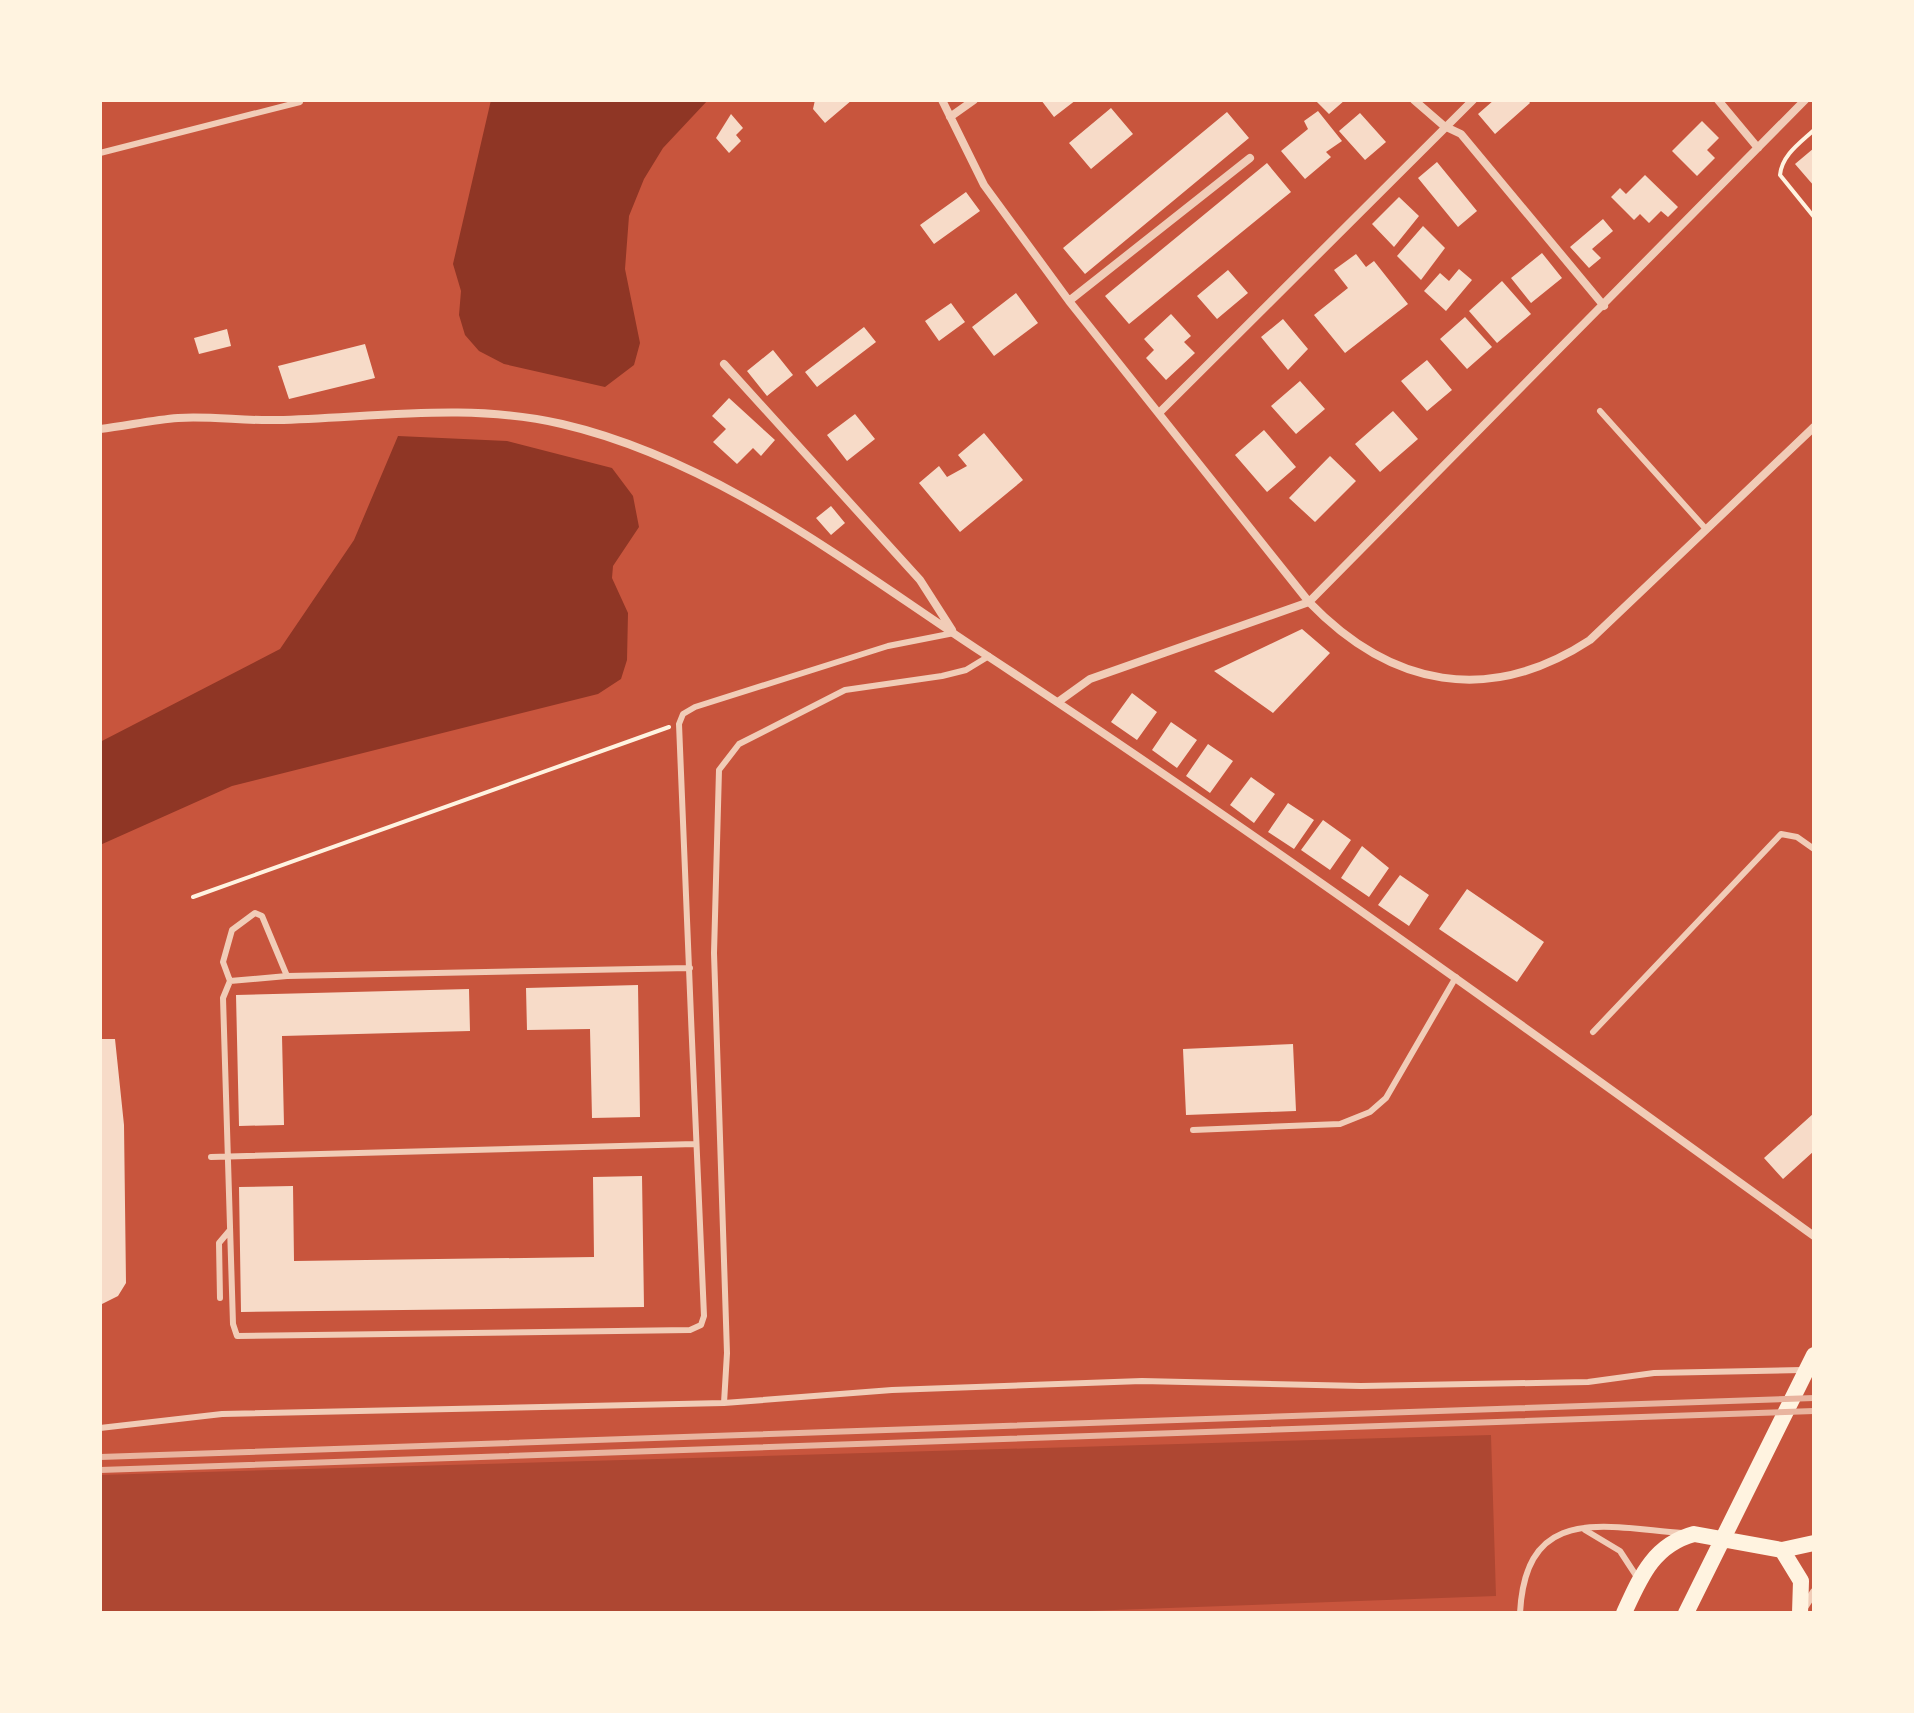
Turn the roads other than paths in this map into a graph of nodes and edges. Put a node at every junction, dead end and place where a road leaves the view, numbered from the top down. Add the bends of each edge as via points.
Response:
1 (942, 100) edge
2 (974, 100) edge
3 (1414, 100) edge
4 (1473, 100) edge
5 (1718, 100) edge
6 (1805, 100) edge
7 (300, 102) edge
8 (950, 117) junction
9 (1444, 126) junction
10 (1758, 148) junction
11 (100, 153) edge
12 (1250, 158) dead end
13 (1069, 301) junction
14 (1604, 306) junction
15 (724, 364) dead end
16 (1600, 411) dead end
17 (1160, 412) junction
18 (1814, 427) edge
19 (100, 429) edge
20 (1705, 528) junction
21 (1309, 602) junction
22 (954, 633) junction
23 (989, 656) junction
24 (1058, 702) junction
25 (1814, 849) edge
26 (690, 968) junction
27 (287, 976) junction
28 (1456, 977) junction
29 (230, 981) junction
30 (1593, 1032) dead end
31 (1193, 1130) dead end
32 (695, 1144) junction
33 (228, 1156) junction
34 (211, 1157) dead end
35 (230, 1230) junction
36 (1814, 1236) edge
37 (220, 1298) dead end
38 (1814, 1355) edge
39 (1814, 1370) edge
40 (724, 1403) junction
41 (100, 1428) edge
42 (1581, 1529) junction
43 (1694, 1534) junction
44 (1814, 1543) edge
45 (1782, 1550) junction
46 (1638, 1581) junction
47 (1814, 1592) edge
48 (1520, 1613) edge
49 (1624, 1613) edge
50 (1686, 1613) edge
51 (1800, 1613) edge

1 - 8 street
2 - 8 street
3 - 9 street
4 - 9 street
5 - 10 street
6 - 10 street
7 - 11 lane
8 - 13 street via 984,185
9 - 14 street via 1461,134
9 - 17 street
10 - 14 street
12 - 13 street
13 - 17 street
14 - 21 street
15 - 22 street via 920,580
16 - 20 lane
17 - 21 street
18 - 20 street
19 - 22 street via 179,418 446,413 560,423 618,441 732,490
20 - 21 street via 1590,640 1560,660 1492,681 1453,681 1366,649
21 - 24 street via 1090,679
22 - 23 street
22 - 26 lane via 888,646 683,714 679,724
23 - 24 street
23 - 40 lane via 942,676 845,690 739,744 719,770 714,953 727,1353
24 - 28 street
25 - 30 lane via 1781,834
26 - 27 lane
26 - 32 lane
27 - 29 lane
27 - 29 lane via 262,916 255,913 232,930 223,962
28 - 31 lane via 1386,1098 1370,1112 1340,1124
28 - 36 street
29 - 33 lane via 223,998
32 - 33 lane
32 - 35 lane via 704,1316 701,1325 690,1330 243,1338 233,1324
33 - 34 lane
33 - 35 lane
35 - 37 lane via 219,1243
38 - 50 main road
39 - 40 lane via 1654,1373 1588,1382 1282,1386 1142,1381 892,1390
40 - 41 lane via 222,1414
42 - 43 lane
42 - 46 lane via 1620,1551
42 - 48 lane via 1552,1536 1533,1556
43 - 45 main road
43 - 46 main road via 1664,1548
44 - 45 main road
45 - 51 main road via 1801,1581
46 - 49 main road
47 - 51 street

